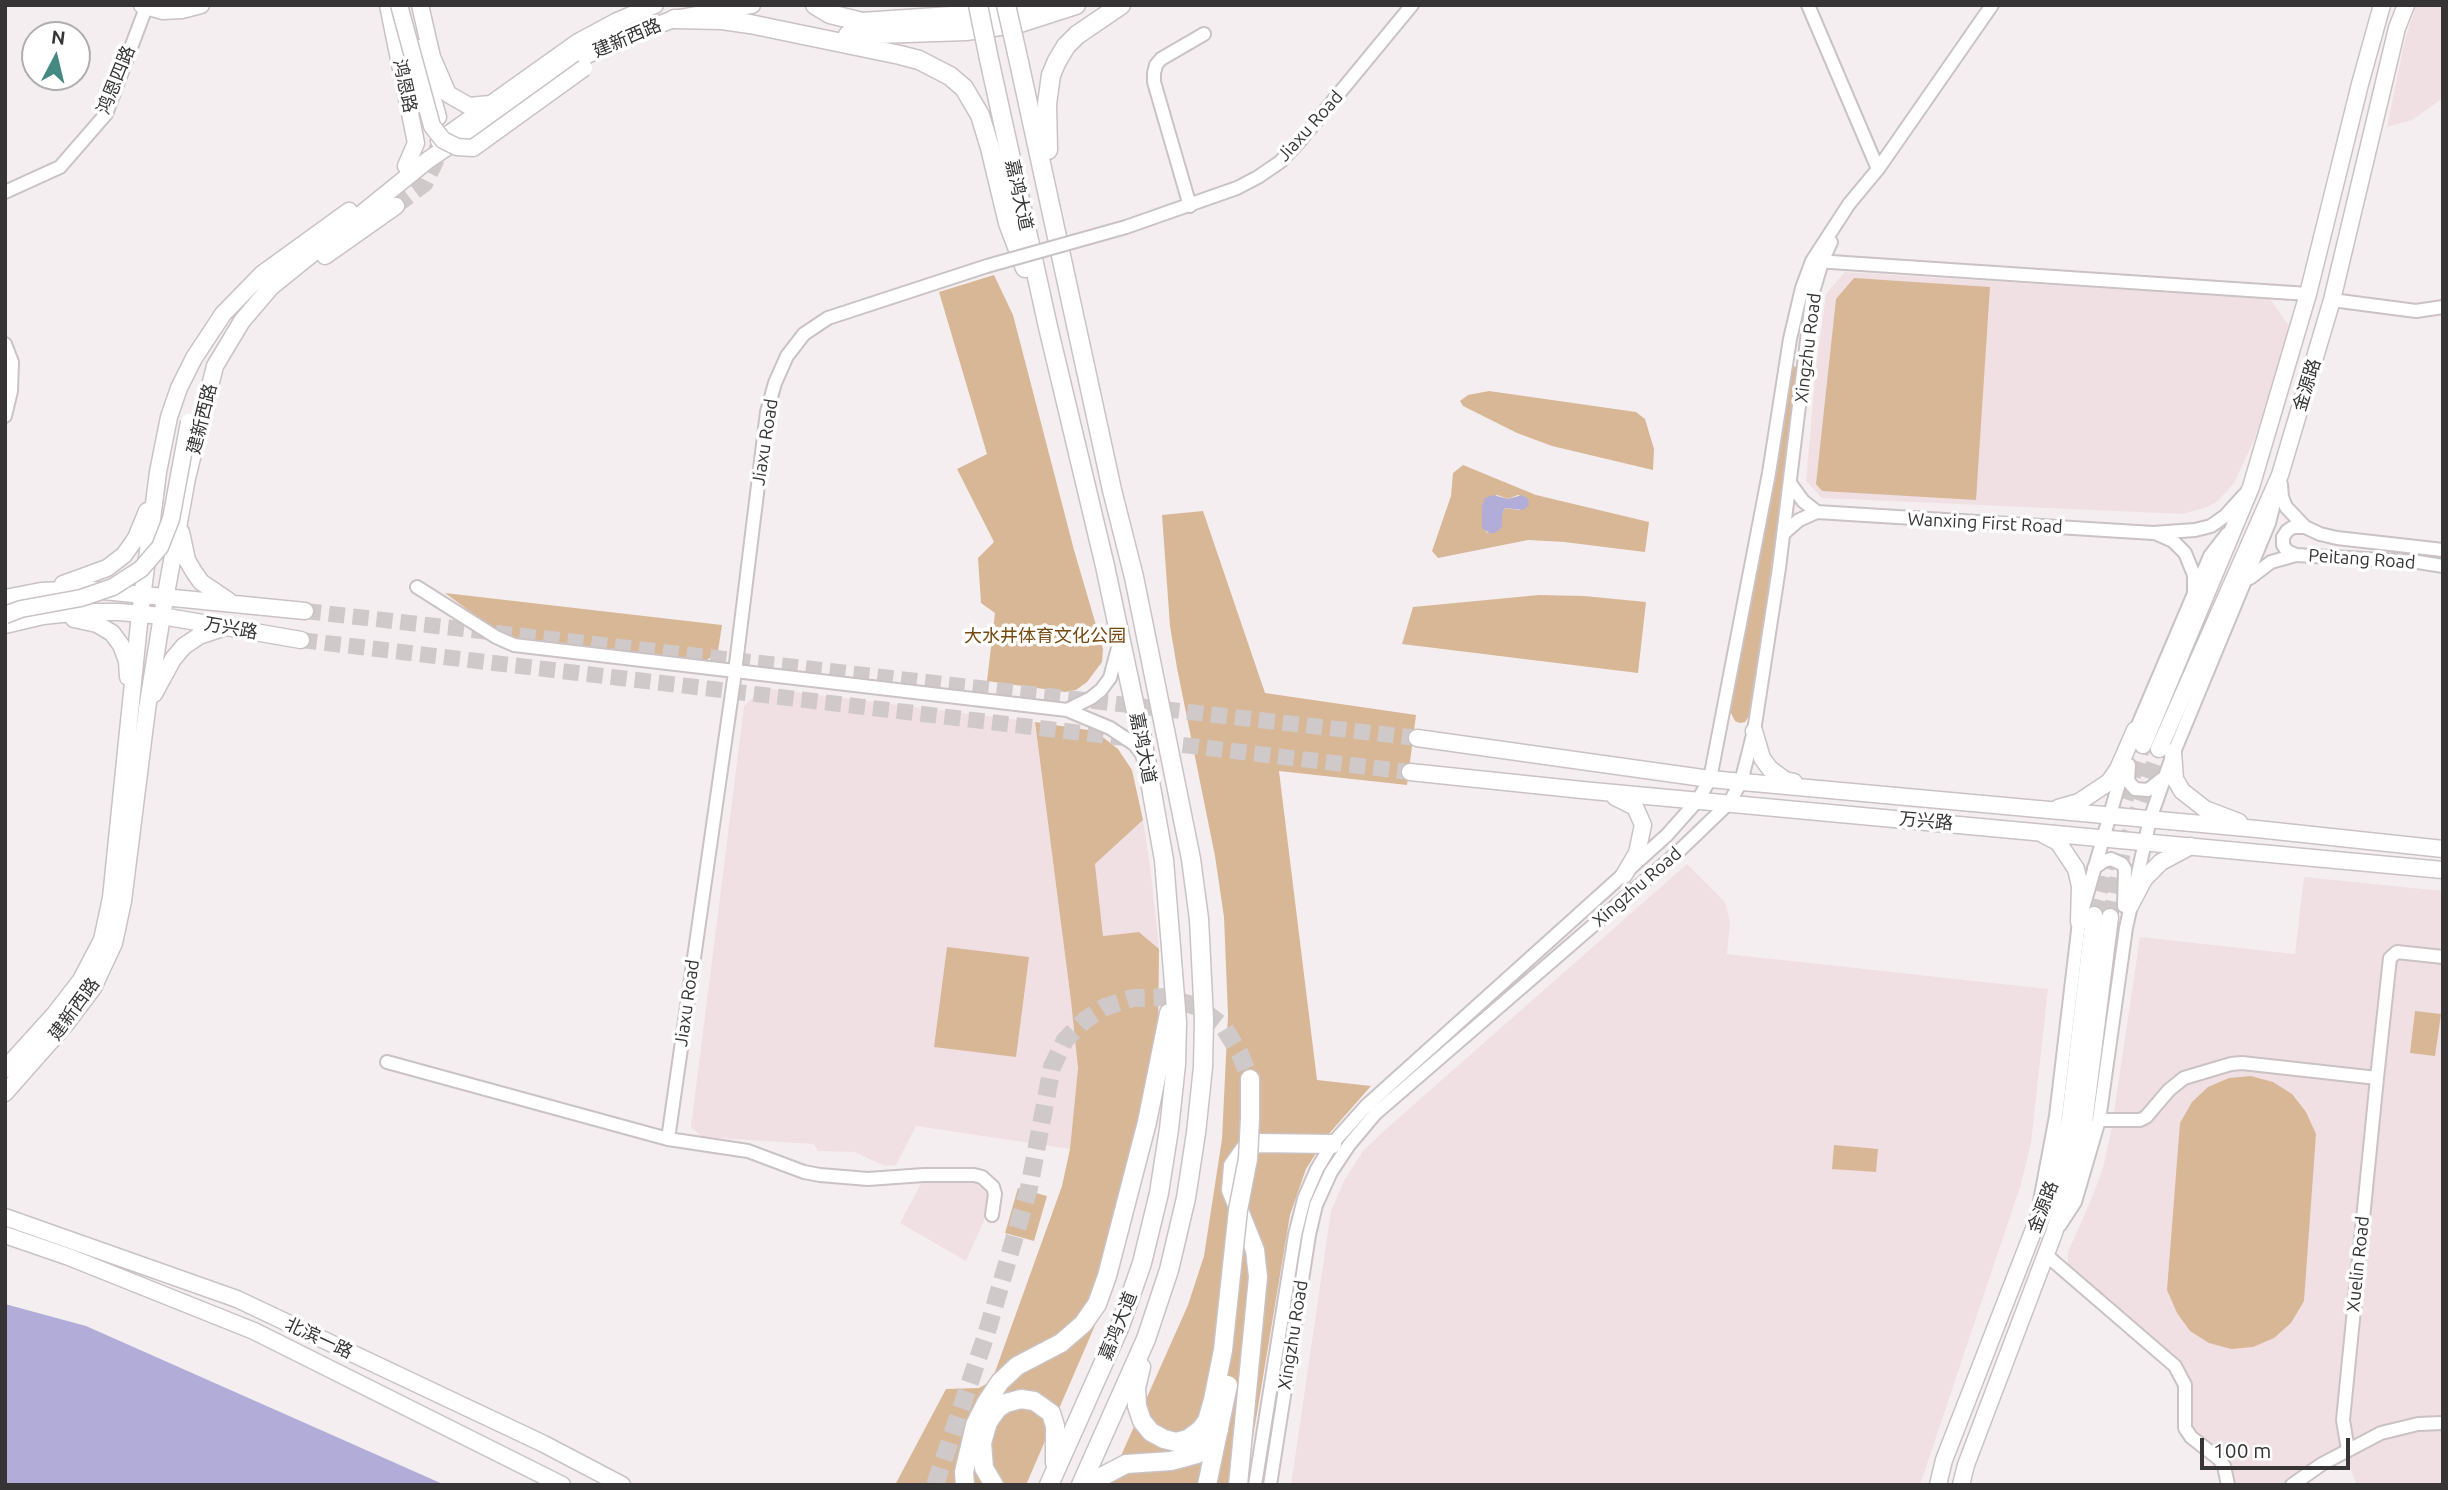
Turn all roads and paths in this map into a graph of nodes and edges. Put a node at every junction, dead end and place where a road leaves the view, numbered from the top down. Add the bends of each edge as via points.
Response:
1 (201, 5) edge
2 (388, 5) edge
3 (399, 5) edge
4 (410, 5) edge
5 (420, 5) edge
6 (655, 5) edge
7 (752, 5) edge
8 (815, 5) edge
9 (1008, 5) edge
10 (1031, 5) edge
11 (1076, 5) edge
12 (1121, 5) edge
13 (1412, 5) edge
14 (1808, 5) edge
15 (1992, 5) edge
16 (2382, 5) edge
17 (2406, 5) edge
18 (145, 6) edge
19 (978, 7) edge
20 (674, 19) junction
21 (750, 24) junction
22 (2374, 29) junction
23 (639, 31) junction
24 (1204, 34) dead end
25 (2393, 45) junction
26 (492, 104) junction
27 (438, 117) dead end
28 (406, 166) junction
29 (1878, 169) junction
30 (5, 192) edge
31 (396, 206) tunnel mouth
32 (1190, 206) junction
33 (1054, 220) junction
34 (1817, 261) junction
35 (271, 287) junction
36 (2308, 295) junction
37 (2332, 300) junction
38 (2443, 307) edge
39 (1048, 327) junction
40 (5, 344) edge
41 (215, 366) junction
42 (5, 416) edge
43 (158, 472) junction
44 (2280, 475) junction
45 (1790, 483) junction
46 (2251, 487) junction
47 (1817, 512) junction
48 (2238, 519) junction
49 (179, 521) junction
50 (2305, 527) junction
51 (2154, 533) junction
52 (1783, 534) junction
53 (2443, 550) edge
54 (2296, 555) junction
55 (2443, 566) edge
56 (2247, 581) junction
57 (418, 587) dead end
58 (41, 591) junction
59 (2194, 593) junction
60 (142, 595) junction
61 (5, 598) edge
62 (165, 598) junction
63 (234, 604) junction
64 (305, 611) tunnel mouth
65 (140, 614) junction
66 (5, 615) edge
67 (162, 615) junction
68 (43, 616) junction
69 (5, 625) edge
70 (224, 627) junction
71 (1120, 637) junction
72 (301, 640) tunnel mouth
73 (735, 672) junction
74 (139, 708) junction
75 (1067, 710) junction
76 (1754, 731) junction
77 (1417, 738) tunnel mouth
78 (2153, 744) junction
79 (1146, 759) junction
80 (1410, 772) tunnel mouth
81 (2165, 775) junction
82 (1710, 779) junction
83 (1741, 782) junction
84 (1582, 790) junction
85 (1820, 790) junction
86 (1698, 800) junction
87 (1730, 803) junction
88 (1994, 806) junction
89 (2050, 811) junction
90 (2108, 816) junction
91 (2150, 819) junction
92 (1983, 826) junction
93 (2230, 826) junction
94 (2257, 829) junction
95 (2039, 832) junction
96 (2101, 838) junction
97 (2144, 842) junction
98 (2193, 845) junction
99 (2230, 849) junction
100 (2443, 849) edge
101 (2094, 868) junction
102 (2443, 870) edge
103 (1624, 875) junction
104 (2130, 906) junction
105 (2079, 922) junction
106 (2126, 928) junction
107 (2443, 957) edge
108 (1175, 979) junction
109 (387, 1062) dead end
110 (5, 1069) edge
111 (2377, 1078) junction
112 (1250, 1079) tunnel mouth
113 (5, 1093) edge
114 (2099, 1120) junction
115 (668, 1139) junction
116 (1332, 1144) junction
117 (1248, 1159) junction
118 (992, 1215) dead end
119 (5, 1217) edge
120 (2035, 1228) junction
121 (2054, 1233) junction
122 (5, 1235) edge
123 (2045, 1254) junction
124 (1146, 1339) junction
125 (1250, 1355) junction
126 (2443, 1423) edge
127 (2348, 1450) junction
128 (1051, 1478) edge
129 (562, 1485) edge
130 (622, 1485) edge
131 (965, 1485) edge
132 (994, 1485) edge
133 (1084, 1485) edge
134 (1207, 1485) edge
135 (1238, 1485) edge
136 (1255, 1485) edge
137 (1270, 1485) edge
138 (1938, 1485) edge
139 (1961, 1485) edge
140 (2228, 1485) edge
141 (2292, 1485) edge

1 - 18 main road via 182,10
2 - 28 main road, 鸿恩路 via 416,143
3 - 23 main road, bridge via 432,126 443,140 457,147 473,148
4 - 27 main road
5 - 26 main road, 鸿恩路 via 432,57 448,94 469,106
6 - 26 main road, 建新西路 via 579,42
7 - 20 main road, 建新西路
8 - 10 highway via 847,20 885,22 995,13
9 - 33 highway, 嘉鸿大道, bridge
11 - 21 highway via 1020,23 938,34 860,36
12 - 33 highway via 1066,46 1051,75 1046,123
13 - 32 street, Jiaxu Road via 1280,162 1237,188
14 - 29 street
15 - 29 street, Xingzhu Road
16 - 22 main road, 金源路
17 - 25 main road, 金源路
18 - 30 street, 鸿恩四路 via 106,114 60,167
19 - 39 highway, 嘉鸿大道, bridge
20 - 21 highway
20 - 23 main road, 建新西路
21 - 39 highway via 919,60 964,88 985,130 1008,223
22 - 25 main road via 2380,23 2389,24
22 - 36 main road, 金源路
23 - 35 main road, 建新西路 via 572,63 428,160
24 - 32 street via 1161,59 1153,73
25 - 37 main road, 金源路
26 - 28 main road, 建新西路
28 - 43 main road, 建新西路 via 262,274 223,314 179,388
29 - 34 street, Xingzhu Road via 1849,204
31 - 35 main road via 310,266
32 - 73 street, Jiaxu Road, bridge via 828,318 804,334 787,356 767,412
33 - 124 highway, 嘉鸿大道 via 1154,673 1199,919 1204,1019 1196,1133 1186,1198
34 - 36 street
34 - 45 street, Xingzhu Road
34 - 82 street, Xingzhu Road via 1802,288 1790,339
35 - 41 main road, 建新西路 via 242,321
36 - 46 main road, 金源路
37 - 38 street via 2416,311
37 - 44 main road, 金源路
39 - 71 highway, 嘉鸿大道
40 - 42 street via 12,362
41 - 49 main road, 建新西路
41 - 66 main road, bridge via 199,393 190,422 171,519 160,547 141,569 113,587
43 - 58 main road via 144,519 124,555 87,577
43 - 60 main road, 建新西路
44 - 50 street, Peitang Road via 2286,507
44 - 56 street via 2269,523
44 - 78 main road, 金源路
45 - 47 street
45 - 52 street, Xingzhu Road
46 - 48 main road, 金源路
46 - 51 street, Wanxing First Road via 2211,526
47 - 51 street, Wanxing First Road
47 - 52 street
48 - 59 street via 2210,556
48 - 78 main road, 金源路
49 - 62 main road, 建新西路
49 - 63 main road via 194,572
50 - 53 street, Peitang Road via 2337,538
50 - 54 street via 2293,527 2283,537 2287,551
51 - 59 street via 2173,541 2185,553 2194,575
52 - 76 street, Xingzhu Road
54 - 55 street, Peitang Road
54 - 56 street, Peitang Road via 2272,562
56 - 78 street
57 - 73 street via 514,645
58 - 60 main road, 万兴路 via 83,589
58 - 61 main road
59 - 78 street
60 - 62 main road, 万兴路
60 - 65 main road, 建新西路
62 - 63 main road, 万兴路
62 - 67 main road, 建新西路
63 - 64 main road, 万兴路
65 - 67 main road, 万兴路
65 - 68 main road, 万兴路
65 - 74 main road, 建新西路
67 - 70 main road, 万兴路
67 - 74 main road, 建新西路
68 - 69 main road
68 - 74 main road via 97,624 112,633 127,661
70 - 72 main road, 万兴路
70 - 74 main road via 184,646
71 - 75 street via 1110,678 1091,698
71 - 79 highway, 嘉鸿大道
73 - 75 street
73 - 115 street, Jiaxu Road
74 - 110 main road, 建新西路 via 102,940 75,989
74 - 113 main road, 建新西路 via 123,901 114,943 93,988
75 - 79 street via 1118,733
76 - 83 street, Xingzhu Road
76 - 85 main road via 1770,769 1786,780
77 - 82 main road, 万兴路
78 - 81 street
78 - 81 street via 2127,774 2130,786 2148,790
78 - 89 main road via 2079,802
78 - 90 street
78 - 94 main road via 2192,800
79 - 108 highway, 嘉鸿大道 via 1164,860
80 - 84 main road, 万兴路
81 - 91 street
82 - 83 main road, 万兴路
82 - 86 street, Xingzhu Road
83 - 85 main road, 万兴路
83 - 87 street, Xingzhu Road
84 - 86 main road, 万兴路
84 - 103 main road via 1622,799 1639,813 1642,840
85 - 88 main road, 万兴路
86 - 87 main road, 万兴路
86 - 103 street, Xingzhu Road
87 - 92 main road, 万兴路
87 - 137 street, Xingzhu Road via 1376,1114 1349,1144 1316,1205 1308,1235
88 - 89 main road, 万兴路
88 - 92 main road via 2005,811 2007,818
89 - 90 main road, 万兴路
90 - 91 main road, 万兴路
90 - 96 street
91 - 93 main road, 万兴路
91 - 97 street
92 - 95 main road, 万兴路
93 - 94 main road, 万兴路
93 - 99 main road via 2218,839
94 - 100 main road, 万兴路
95 - 96 main road, 万兴路
95 - 105 main road via 2058,842 2076,869
96 - 97 main road, 万兴路
96 - 101 street
97 - 98 main road, 万兴路
97 - 104 street
98 - 99 main road, 万兴路
98 - 104 main road via 2161,862 2144,879
99 - 102 main road, 万兴路
101 - 105 street
101 - 106 street via 2111,859 2125,869
103 - 116 street, Xingzhu Road via 1366,1106
104 - 106 street
105 - 120 street via 2056,1116
106 - 114 street
107 - 111 street, Xuelin Road via 2397,951 2390,958
108 - 128 highway, 嘉鸿大道 via 1176,1064 1170,1129 1142,1263 1120,1326
108 - 131 highway via 1147,1122 1097,1304 1061,1343 1017,1366 1000,1382 975,1425
109 - 115 street
111 - 114 street via 2231,1064 2184,1078 2140,1120
111 - 127 street, Xuelin Road via 2343,1420
112 - 117 highway, bridge
114 - 121 street via 2076,1202
115 - 118 street via 748,1151 820,1175 868,1179 974,1175 993,1187
116 - 125 highway via 1258,1143 1245,1149 1233,1166 1231,1190 1255,1250 1258,1277
116 - 136 street, Xingzhu Road via 1304,1199 1295,1235
117 - 124 highway, bridge via 1223,1350 1207,1421 1188,1439 1164,1439 1142,1421 1136,1388
117 - 134 highway, bridge via 1241,1294
119 - 130 main road, 北滨一路 via 237,1299
120 - 121 main road, 金源路 via 2070,1119 2102,916 2084,1123
120 - 138 main road, 金源路
121 - 123 main road, 金源路
122 - 129 main road, 北滨一路 via 254,1331
123 - 139 main road, 金源路
123 - 140 street via 2175,1366 2185,1385 2185,1427 2219,1459
124 - 133 highway, 嘉鸿大道
125 - 133 highway, bridge via 1232,1408 1214,1439 1196,1454 1126,1464
125 - 135 highway
126 - 127 street via 2398,1428
127 - 141 street
128 - 132 highway via 1055,1426 1051,1413 1034,1401 1021,1399 998,1408 988,1422 982,1443 984,1468

